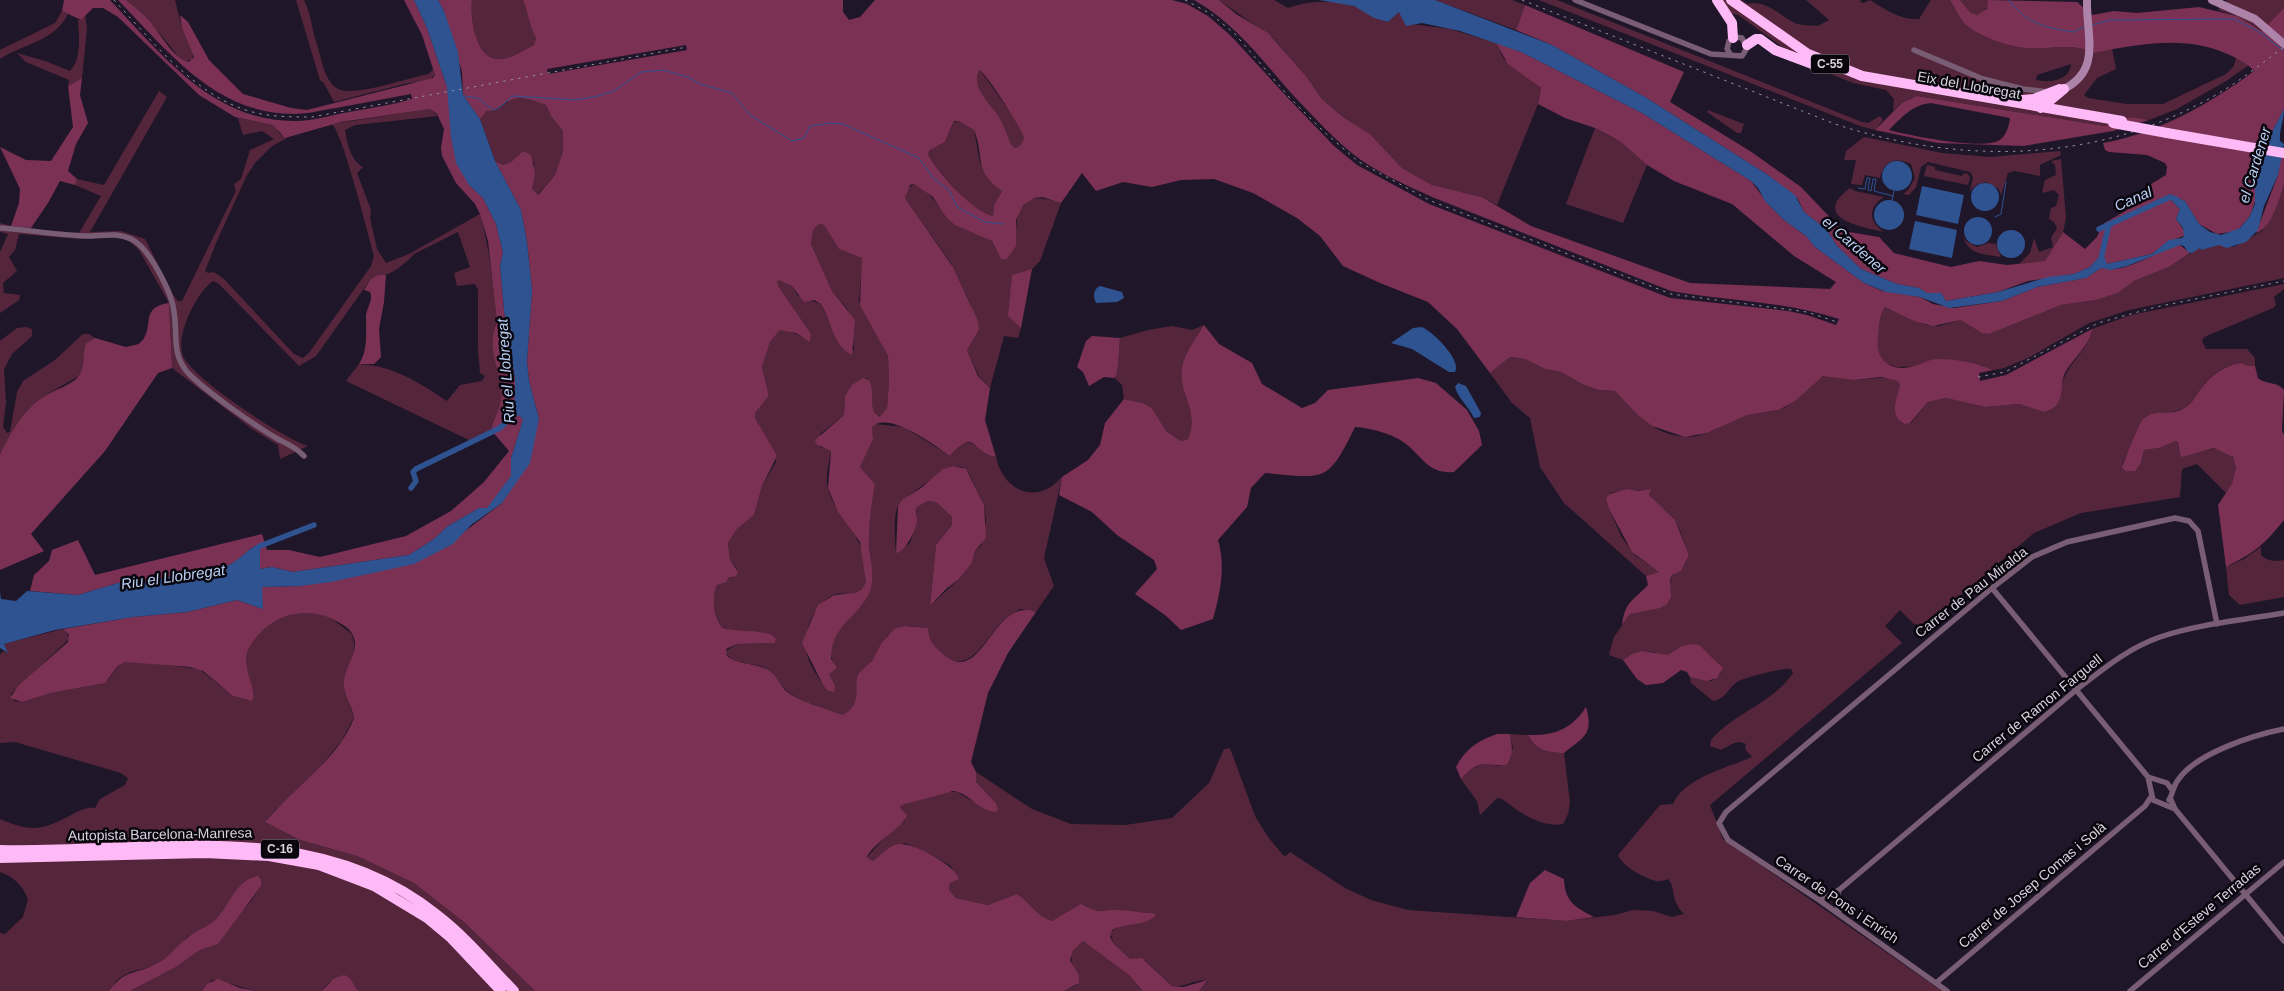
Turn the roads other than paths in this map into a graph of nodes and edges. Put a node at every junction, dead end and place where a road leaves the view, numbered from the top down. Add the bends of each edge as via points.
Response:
1 (1575, 0) edge
2 (1717, 0) edge
3 (1724, 0) edge
4 (1731, 0) edge
5 (2212, 0) edge
6 (2087, 1) edge
7 (1733, 38) junction
8 (2284, 44) edge
9 (1747, 46) junction
10 (1727, 47) junction
11 (1914, 50) dead end
12 (1715, 54) junction
13 (1732, 56) junction
14 (1840, 73) junction
15 (2062, 91) junction
16 (2047, 93) junction
17 (2014, 104) junction
18 (2043, 107) junction
19 (2061, 112) junction
20 (2284, 151) edge
21 (0, 228) edge
22 (304, 456) dead end
23 (1992, 588) junction
24 (2284, 613) edge
25 (2217, 624) junction
26 (2076, 690) junction
27 (2284, 729) edge
28 (2148, 777) junction
29 (2178, 778) junction
30 (2163, 782) junction
31 (2172, 790) junction
32 (2155, 798) junction
33 (2170, 798) junction
34 (2175, 809) junction
35 (1720, 822) joint
36 (0, 850) edge
37 (0, 858) edge
38 (2284, 862) edge
39 (1839, 890) junction
40 (2244, 893) junction
41 (1819, 900) junction
42 (1840, 915) junction
43 (2284, 941) edge
44 (1936, 983) junction
45 (501, 991) edge
46 (514, 991) edge
47 (1947, 991) edge
48 (2130, 991) edge

1 - 12 street
2 - 7 highway via 1732,23
3 - 14 highway, Eix del Llobregat / C-55 via 1792,49
4 - 17 highway, Eix del Llobregat / C-55 via 1808,54 1838,68 1879,80
5 - 8 street via 2256,19
6 - 15 street via 2088,52 2084,73
7 - 9 street via 1742,38
7 - 10 street
9 - 13 street via 1742,56
9 - 14 highway via 1760,39 1775,50
10 - 12 street
10 - 13 street
11 - 16 street via 1983,79
12 - 13 street
14 - 17 highway, Eix del Llobregat / C-55 via 1878,83
15 - 16 highway
15 - 18 highway
15 - 19 highway via 2057,105
16 - 17 highway
16 - 18 highway via 2041,104
17 - 18 highway
17 - 19 highway, Eix del Llobregat / C-55
18 - 19 highway
19 - 20 highway, Eix del Llobregat / C-55, bridge
21 - 22 street via 84,236 122,234 134,240 149,257 172,300 175,348 189,373 235,410 298,448
23 - 25 street, Carrer de Pau Miralda via 2032,557 2067,542 2176,518 2189,521 2198,531
23 - 26 street
23 - 35 street, Carrer de Pau Miralda via 1734,804
24 - 25 street, Carrer de Ramon Farguell
25 - 26 street, Carrer de Ramon Farguell via 2160,637 2138,647 2116,659
26 - 28 street
26 - 39 street, Carrer de Ramon Farguell
27 - 29 street via 2224,747
28 - 30 street
28 - 32 street
29 - 30 street
29 - 31 street
30 - 31 street
30 - 32 street via 2154,784
31 - 33 street
32 - 33 street
32 - 34 street
32 - 44 street, Carrer de Josep Comas i Solà
33 - 34 street
34 - 40 street
35 - 41 street, Carrer de Pons i Enrich via 1728,840
36 - 46 highway, Autopista Barcelona-Manresa / C-16 via 255,846 329,859 367,872 422,903 457,932
37 - 45 highway, Autopista Barcelona-Manresa / C-16 via 204,853 269,856 319,865 374,886 427,918 451,938
38 - 40 street, Carrer d'Esteve Terradas
39 - 41 street, Carrer de Ramon Farguell
39 - 42 street via 1836,907
40 - 43 street
40 - 48 street, Carrer d'Esteve Terradas
41 - 42 street, Carrer de Pons i Enrich
42 - 44 street, Carrer de Pons i Enrich
44 - 47 street, Carrer de Pons i Enrich

